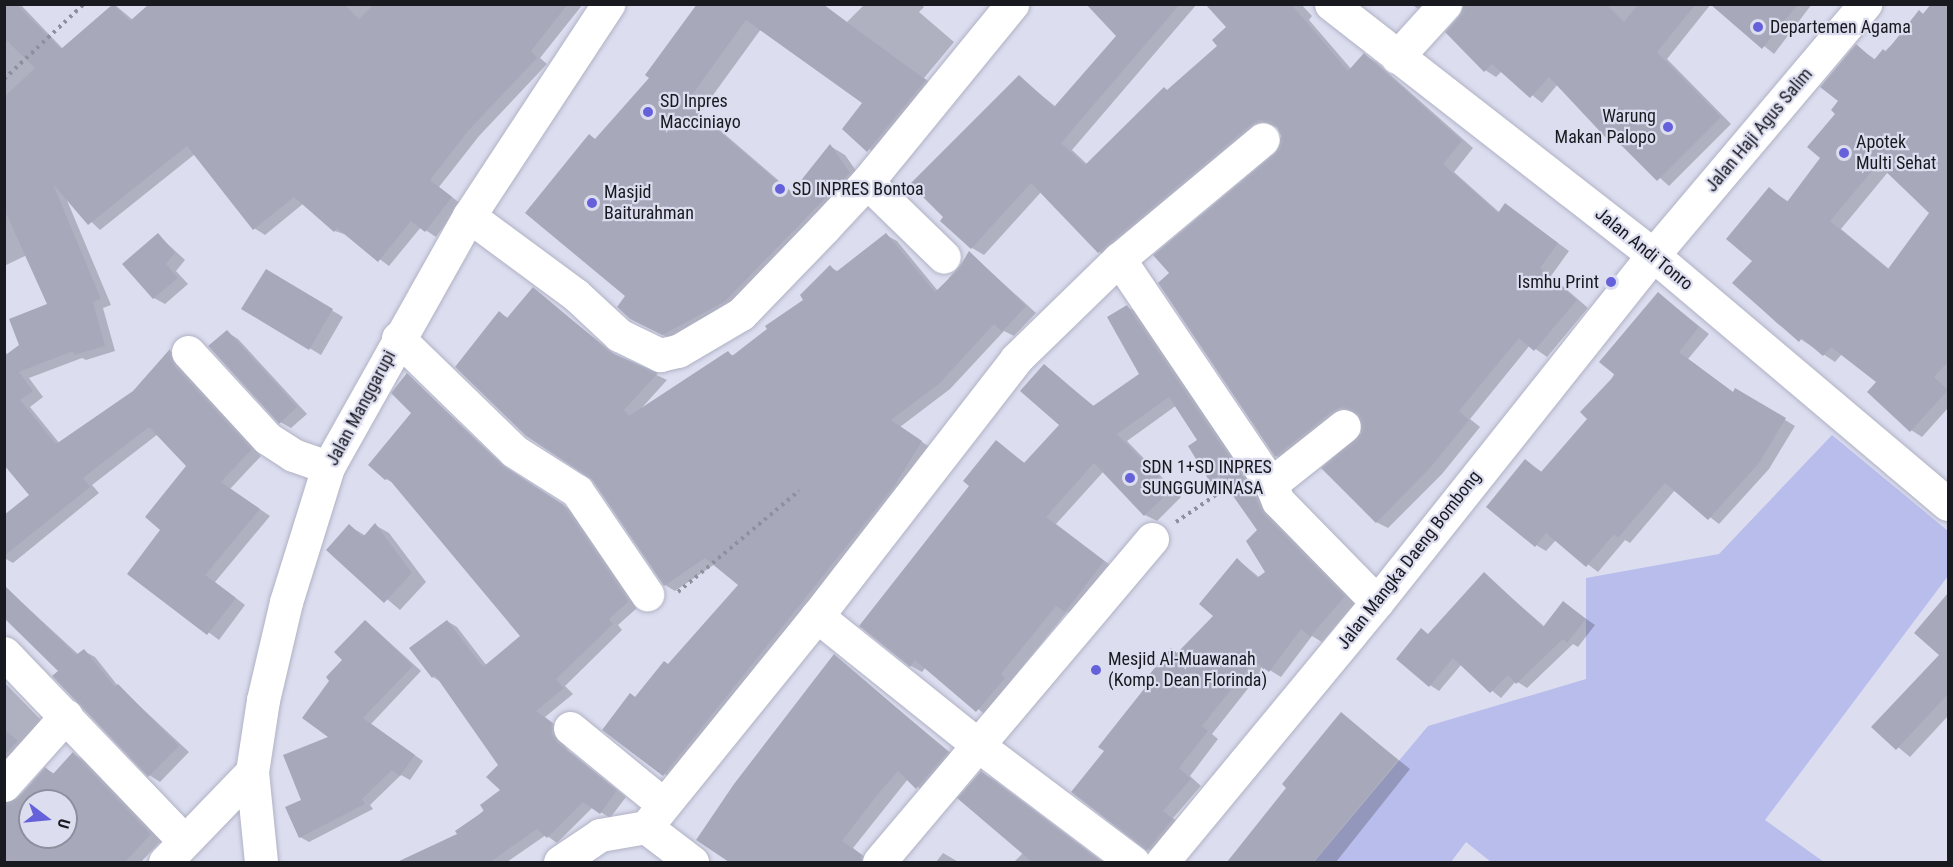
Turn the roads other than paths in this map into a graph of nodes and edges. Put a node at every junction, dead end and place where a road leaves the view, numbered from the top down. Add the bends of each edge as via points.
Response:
1 (608, 4) edge
2 (1012, 4) edge
3 (1331, 4) edge
4 (1445, 4) edge
5 (1865, 4) edge
6 (1396, 57) junction
7 (1263, 139) dead end
8 (867, 182) junction
9 (469, 216) junction
10 (1653, 255) junction
11 (944, 257) dead end
12 (1119, 259) junction
13 (398, 338) junction
14 (188, 352) dead end
15 (1344, 426) dead end
16 (328, 467) junction
17 (1271, 484) junction
18 (1948, 504) edge
19 (1152, 539) road end
20 (647, 594) road end
21 (1377, 602) junction
22 (817, 616) junction
23 (4, 653) edge
24 (66, 716) junction
25 (570, 728) dead end
26 (979, 746) junction
27 (252, 772) junction
28 (4, 785) edge
29 (655, 815) junction
30 (174, 852) edge
31 (261, 862) edge
32 (560, 862) edge
33 (692, 862) edge
34 (879, 862) edge
35 (1133, 862) edge
36 (1162, 862) edge

1 - 9 street, Jalan Manggarupi
2 - 8 street
3 - 6 street, Jalan Andi Tonro
4 - 6 street
5 - 10 street, Jalan Haji Agus Salim
6 - 10 street, Jalan Andi Tonro
7 - 12 street
8 - 9 street via 741,314 660,356 619,335 576,294
8 - 11 street
9 - 13 street, Jalan Manggarupi
10 - 18 street, Jalan Andi Tonro
10 - 21 street, Jalan Mangka Daeng Bombong
12 - 17 street
12 - 22 street via 1016,359
13 - 16 street, Jalan Manggarupi
13 - 20 street via 514,451 577,491
14 - 16 street via 267,438 293,455
15 - 17 street
16 - 27 street, Jalan Manggarupi via 286,602
17 - 21 street via 1278,501
19 - 26 street
21 - 36 street, Jalan Mangka Daeng Bombong
22 - 26 street
22 - 29 street
23 - 24 street
24 - 28 street
24 - 30 street
25 - 29 street
26 - 34 street
26 - 35 street
27 - 30 street
27 - 31 street, Jalan Manggarupi
29 - 32 street via 600,835
29 - 33 street

